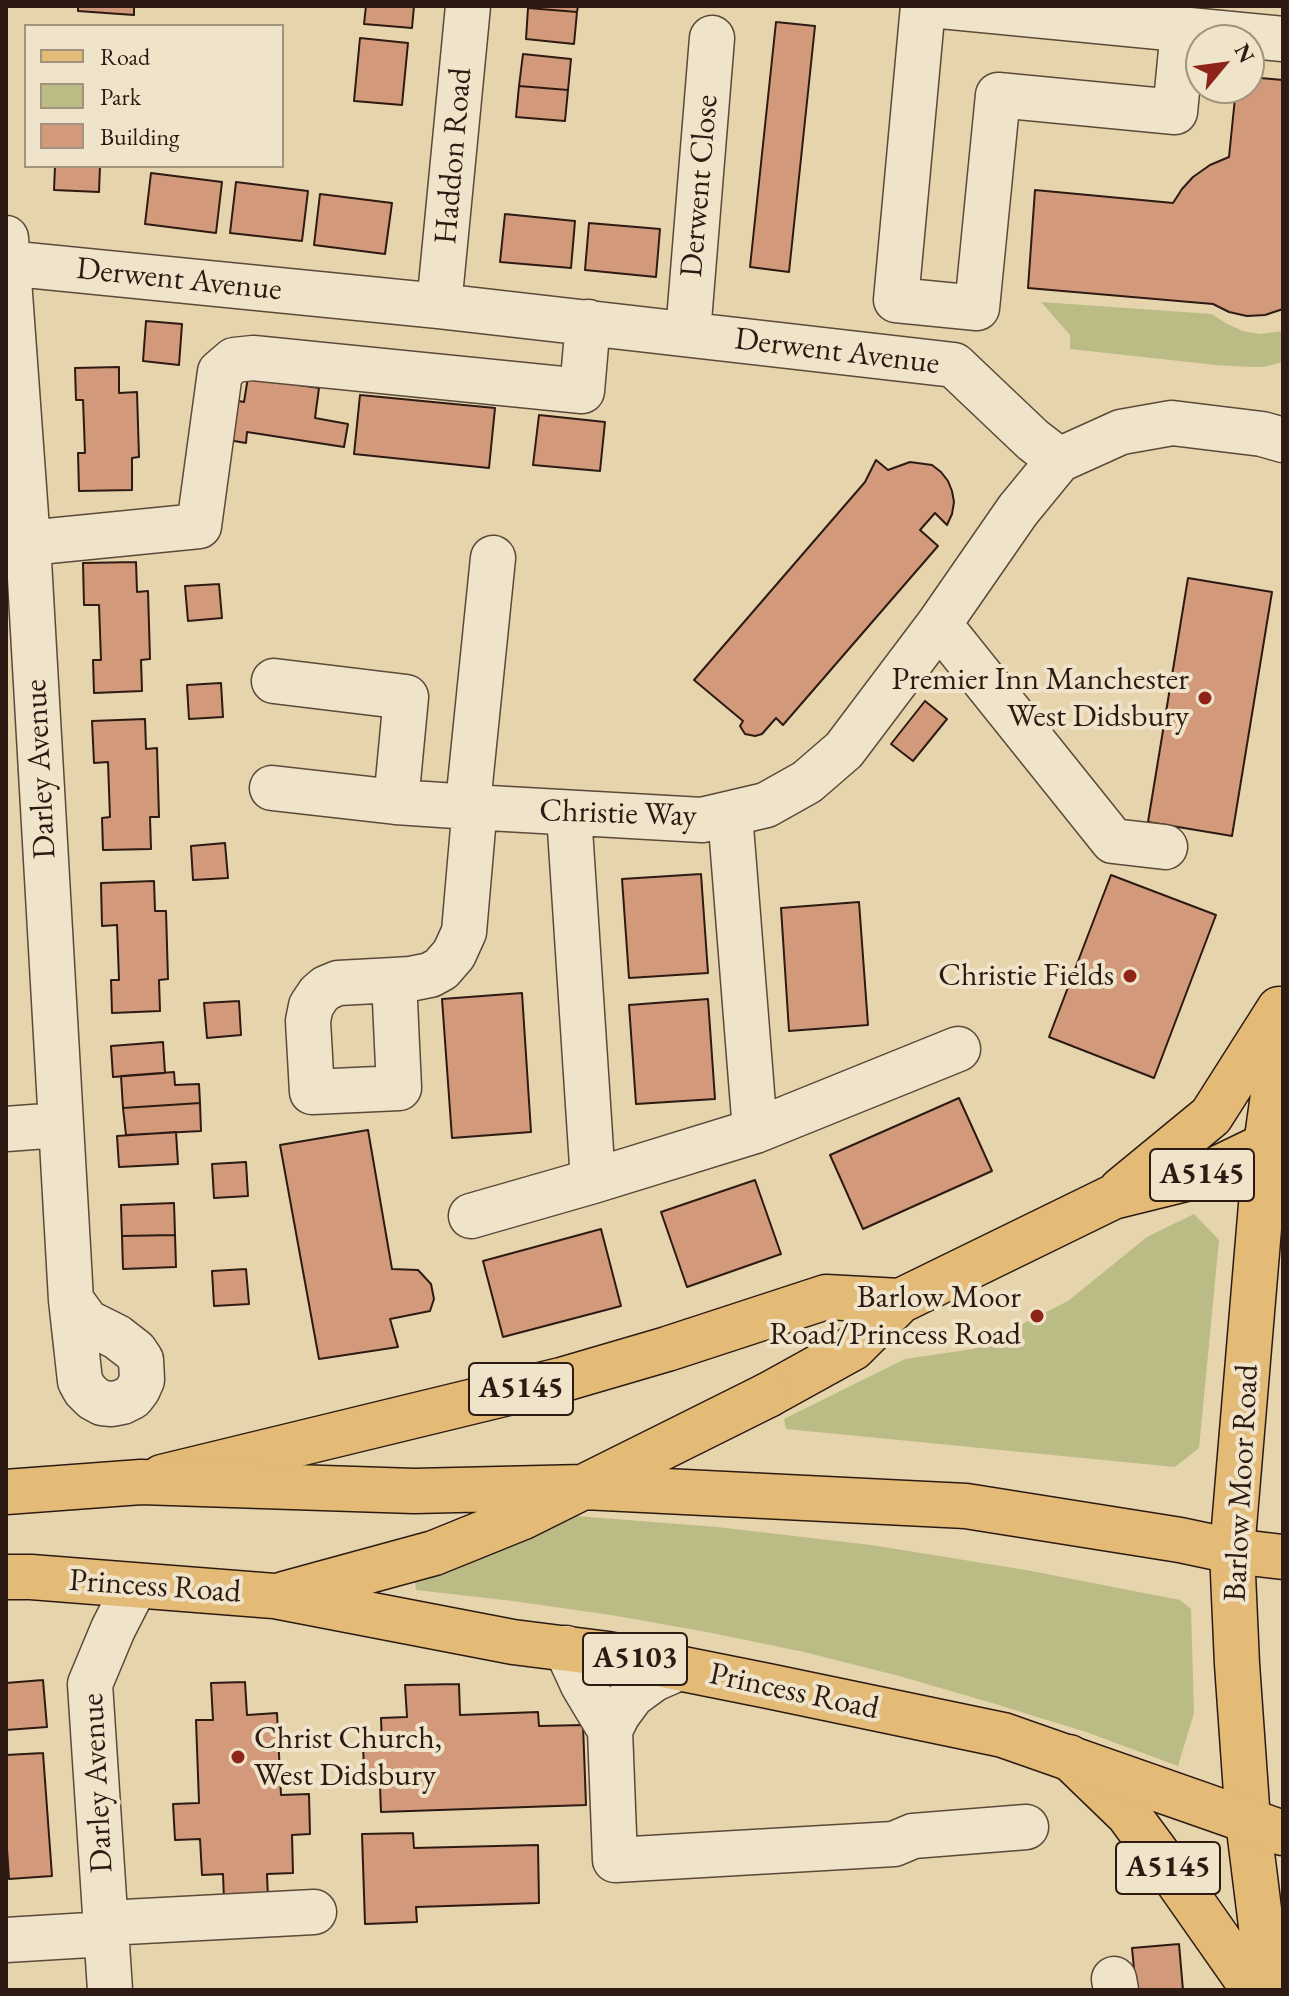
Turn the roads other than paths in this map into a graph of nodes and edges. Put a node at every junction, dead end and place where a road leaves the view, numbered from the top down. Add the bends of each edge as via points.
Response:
1 (468, 6) edge
2 (923, 6) edge
3 (941, 6) edge
4 (1183, 30) junction
5 (712, 38) dead end
6 (1283, 39) edge
7 (7, 255) edge
8 (896, 300) junction
9 (439, 306) junction
10 (588, 322) junction
11 (688, 333) junction
12 (888, 357) junction
13 (1283, 440) edge
14 (1059, 460) junction
15 (28, 543) junction
16 (493, 558) dead end
17 (939, 624) junction
18 (274, 681) dead end
19 (272, 788) dead end
20 (396, 802) junction
21 (471, 807) junction
22 (569, 814) junction
23 (730, 814) junction
24 (1165, 847) dead end
25 (394, 980) dead end
26 (1283, 1002) edge
27 (1283, 1024) edge
28 (958, 1049) dead end
29 (60, 1125) junction
30 (6, 1129) edge
31 (755, 1131) junction
32 (1274, 1139) edge
33 (593, 1181) junction
34 (1113, 1197) junction
35 (471, 1216) dead end
36 (71, 1300) dead end
37 (900, 1301) junction
38 (768, 1395) joint
39 (141, 1482) junction
40 (584, 1487) junction
41 (6, 1492) edge
42 (1232, 1551) junction
43 (1283, 1557) edge
44 (6, 1577) edge
45 (135, 1586) junction
46 (274, 1596) junction
47 (566, 1648) junction
48 (679, 1668) junction
49 (610, 1730) junction
50 (1069, 1757) junction
51 (1026, 1827) dead end
52 (1266, 1827) edge
53 (314, 1912) dead end
54 (106, 1928) junction
55 (6, 1940) edge
56 (110, 1990) edge
57 (1254, 1990) edge
58 (1269, 1990) edge

1 - 9 street, Haddon Road
2 - 8 street
3 - 4 street
4 - 6 street
4 - 8 street via 1175,112 998,95 977,308
5 - 11 street, Derwent Close
7 - 9 street, Derwent Avenue
7 - 15 street, Darley Avenue
8 - 12 street
9 - 10 street, Derwent Avenue
10 - 11 street, Derwent Avenue
10 - 15 street via 582,391 234,360 220,372 199,526
11 - 12 street, Derwent Avenue
12 - 14 street, Derwent Avenue via 954,365
13 - 14 street via 1172,423 1121,432
14 - 17 street, Christie Way
15 - 29 street, Darley Avenue
16 - 21 street
17 - 23 street, Christie Way via 844,750 794,790 766,805
17 - 24 street via 1113,841
18 - 20 street via 406,697
19 - 20 street, Christie Way
20 - 21 street, Christie Way
21 - 22 street, Christie Way
21 - 25 street via 464,932 441,969
22 - 23 street, Christie Way via 702,820
22 - 33 street
23 - 31 street
26 - 34 main road, A5145 via 1211,1116
27 - 32 main road, Barlow Moor Road / A5145
28 - 31 street
29 - 30 street
29 - 36 street, Darley Avenue
31 - 33 street
32 - 34 main road, A5145 via 1206,1174
32 - 42 main road, Barlow Moor Road / A5145
33 - 35 street
34 - 37 main road, A5145
37 - 38 main road, A5145 via 853,1348
37 - 39 main road, A5145 via 826,1297 561,1380
38 - 40 main road, A5103
39 - 40 main road, A5103 via 414,1491
39 - 41 main road, A5103
40 - 42 main road, A5103 via 966,1506
40 - 46 main road, A5103 via 434,1553
42 - 43 main road, A5103
42 - 52 main road, Barlow Moor Road / A5145 via 1237,1664
44 - 45 main road, Princess Road / A5103
45 - 46 main road, Princess Road / A5103
45 - 54 street, Darley Avenue via 90,1684
46 - 47 main road, Princess Road / A5103
47 - 48 main road, Princess Road / A5103
47 - 49 street
48 - 49 street via 632,1695
48 - 50 main road, Princess Road / A5103 via 1003,1735
49 - 51 street via 615,1860 879,1846 913,1836
50 - 52 main road, Princess Road / A5103
50 - 57 main road, A5145 via 1128,1814
52 - 58 main road, Barlow Moor Road / A5145
53 - 54 street
54 - 55 street
54 - 56 street, Darley Avenue

